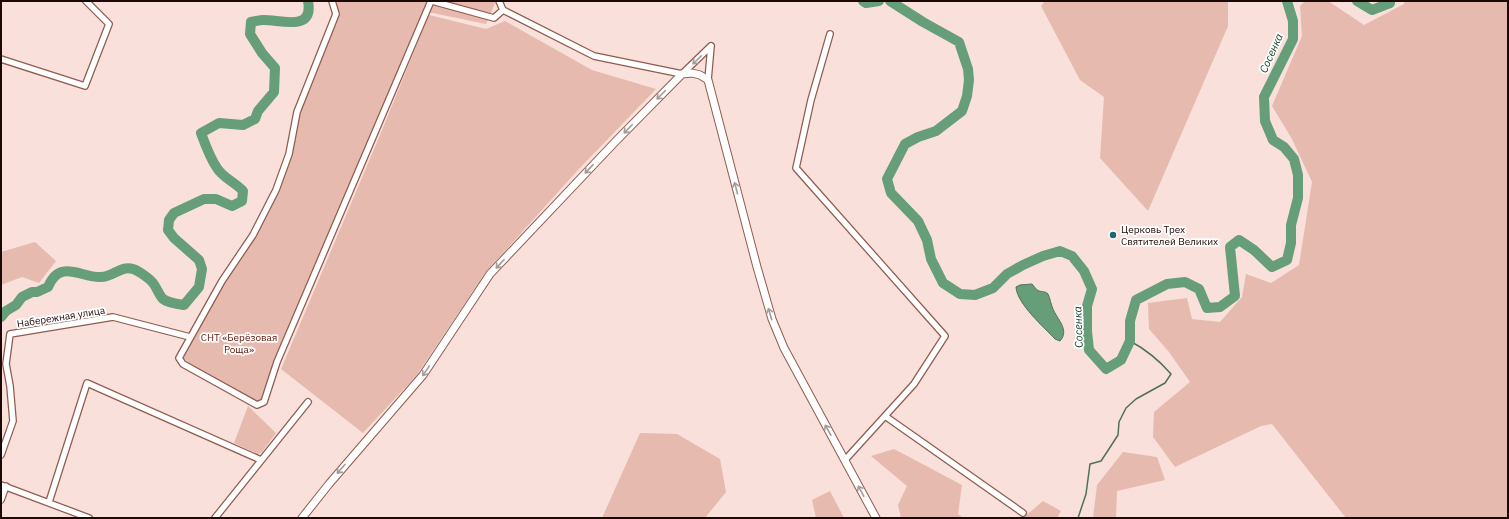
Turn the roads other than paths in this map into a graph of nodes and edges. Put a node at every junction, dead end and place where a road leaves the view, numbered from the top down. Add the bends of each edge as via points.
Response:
1 (86, 1) edge
2 (332, 1) edge
3 (431, 1) edge
4 (499, 1) edge
5 (503, 10) junction
6 (830, 34) dead end
7 (1, 59) edge
8 (682, 74) junction
9 (708, 80) junction
10 (190, 337) junction
11 (4, 363) edge
12 (308, 402) dead end
13 (885, 416) junction
14 (1, 455) edge
15 (260, 460) junction
16 (845, 460) junction
17 (4, 485) edge
18 (1, 500) edge
19 (49, 502) junction
20 (1023, 513) dead end
21 (89, 518) edge
22 (215, 518) edge
23 (302, 518) edge
24 (876, 518) edge

1 - 7 street via 109,24 85,86
2 - 10 street via 336,14 296,112 289,154 276,190 253,235 222,281
3 - 5 street via 494,18
3 - 10 street via 280,355 264,402 257,405 183,364 179,358
4 - 5 street
5 - 8 street via 594,56
6 - 13 street via 811,100 796,168 944,336 914,384
8 - 9 street via 692,73
9 -> 8 street via 711,46
8 -> 23 street via 490,274 422,375
16 -> 9 street via 784,348 772,319
10 - 11 street, Набережная улица via 113,317 10,334
11 - 14 street via 10,386 13,421
12 - 15 street
13 - 16 street
13 - 20 street
15 - 19 street via 87,382
15 - 22 street
24 -> 16 street
17 - 18 street
17 - 19 street
19 - 21 street

